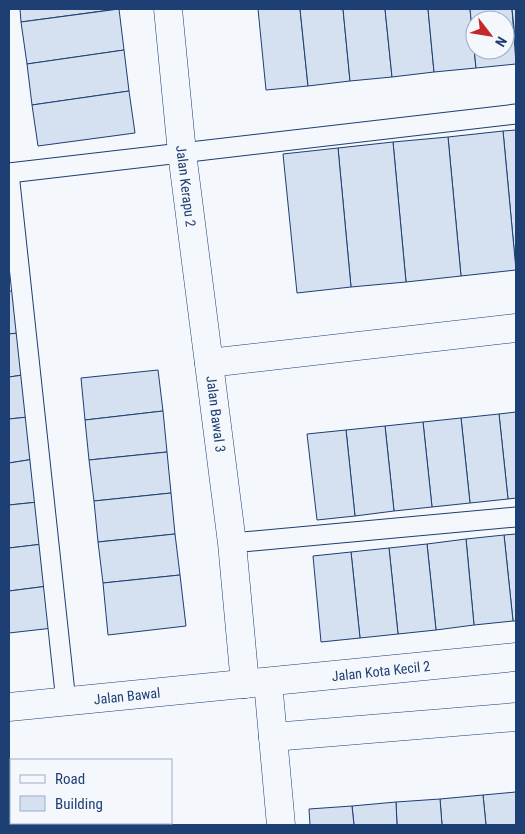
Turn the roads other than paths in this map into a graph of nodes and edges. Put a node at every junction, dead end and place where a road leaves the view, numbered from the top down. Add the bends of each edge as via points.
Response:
1 (168, 9) edge
2 (516, 114) edge
3 (182, 153) junction
4 (9, 173) edge
5 (516, 328) edge
6 (209, 363) junction
7 (516, 517) edge
8 (232, 543) junction
9 (516, 657) edge
10 (256, 683) junction
11 (66, 702) junction
12 (9, 707) edge
13 (516, 717) edge
14 (273, 737) junction
15 (281, 825) edge

1 - 3 street, Jalan Kerapu 2
2 - 3 lane
3 - 4 lane
3 - 6 street, Jalan Kerapu 2
4 - 11 lane
5 - 6 street, Jalan Bawal 3
6 - 8 street, Jalan Bawal 3
7 - 8 lane
8 - 10 street, Jalan Bawal 3
9 - 10 street, Jalan Kota Kecil 2
10 - 11 street, Jalan Bawal
10 - 14 street, Jalan Bawal 3
11 - 12 street, Jalan Bawal
13 - 14 street
14 - 15 street, Jalan Bawal 3

